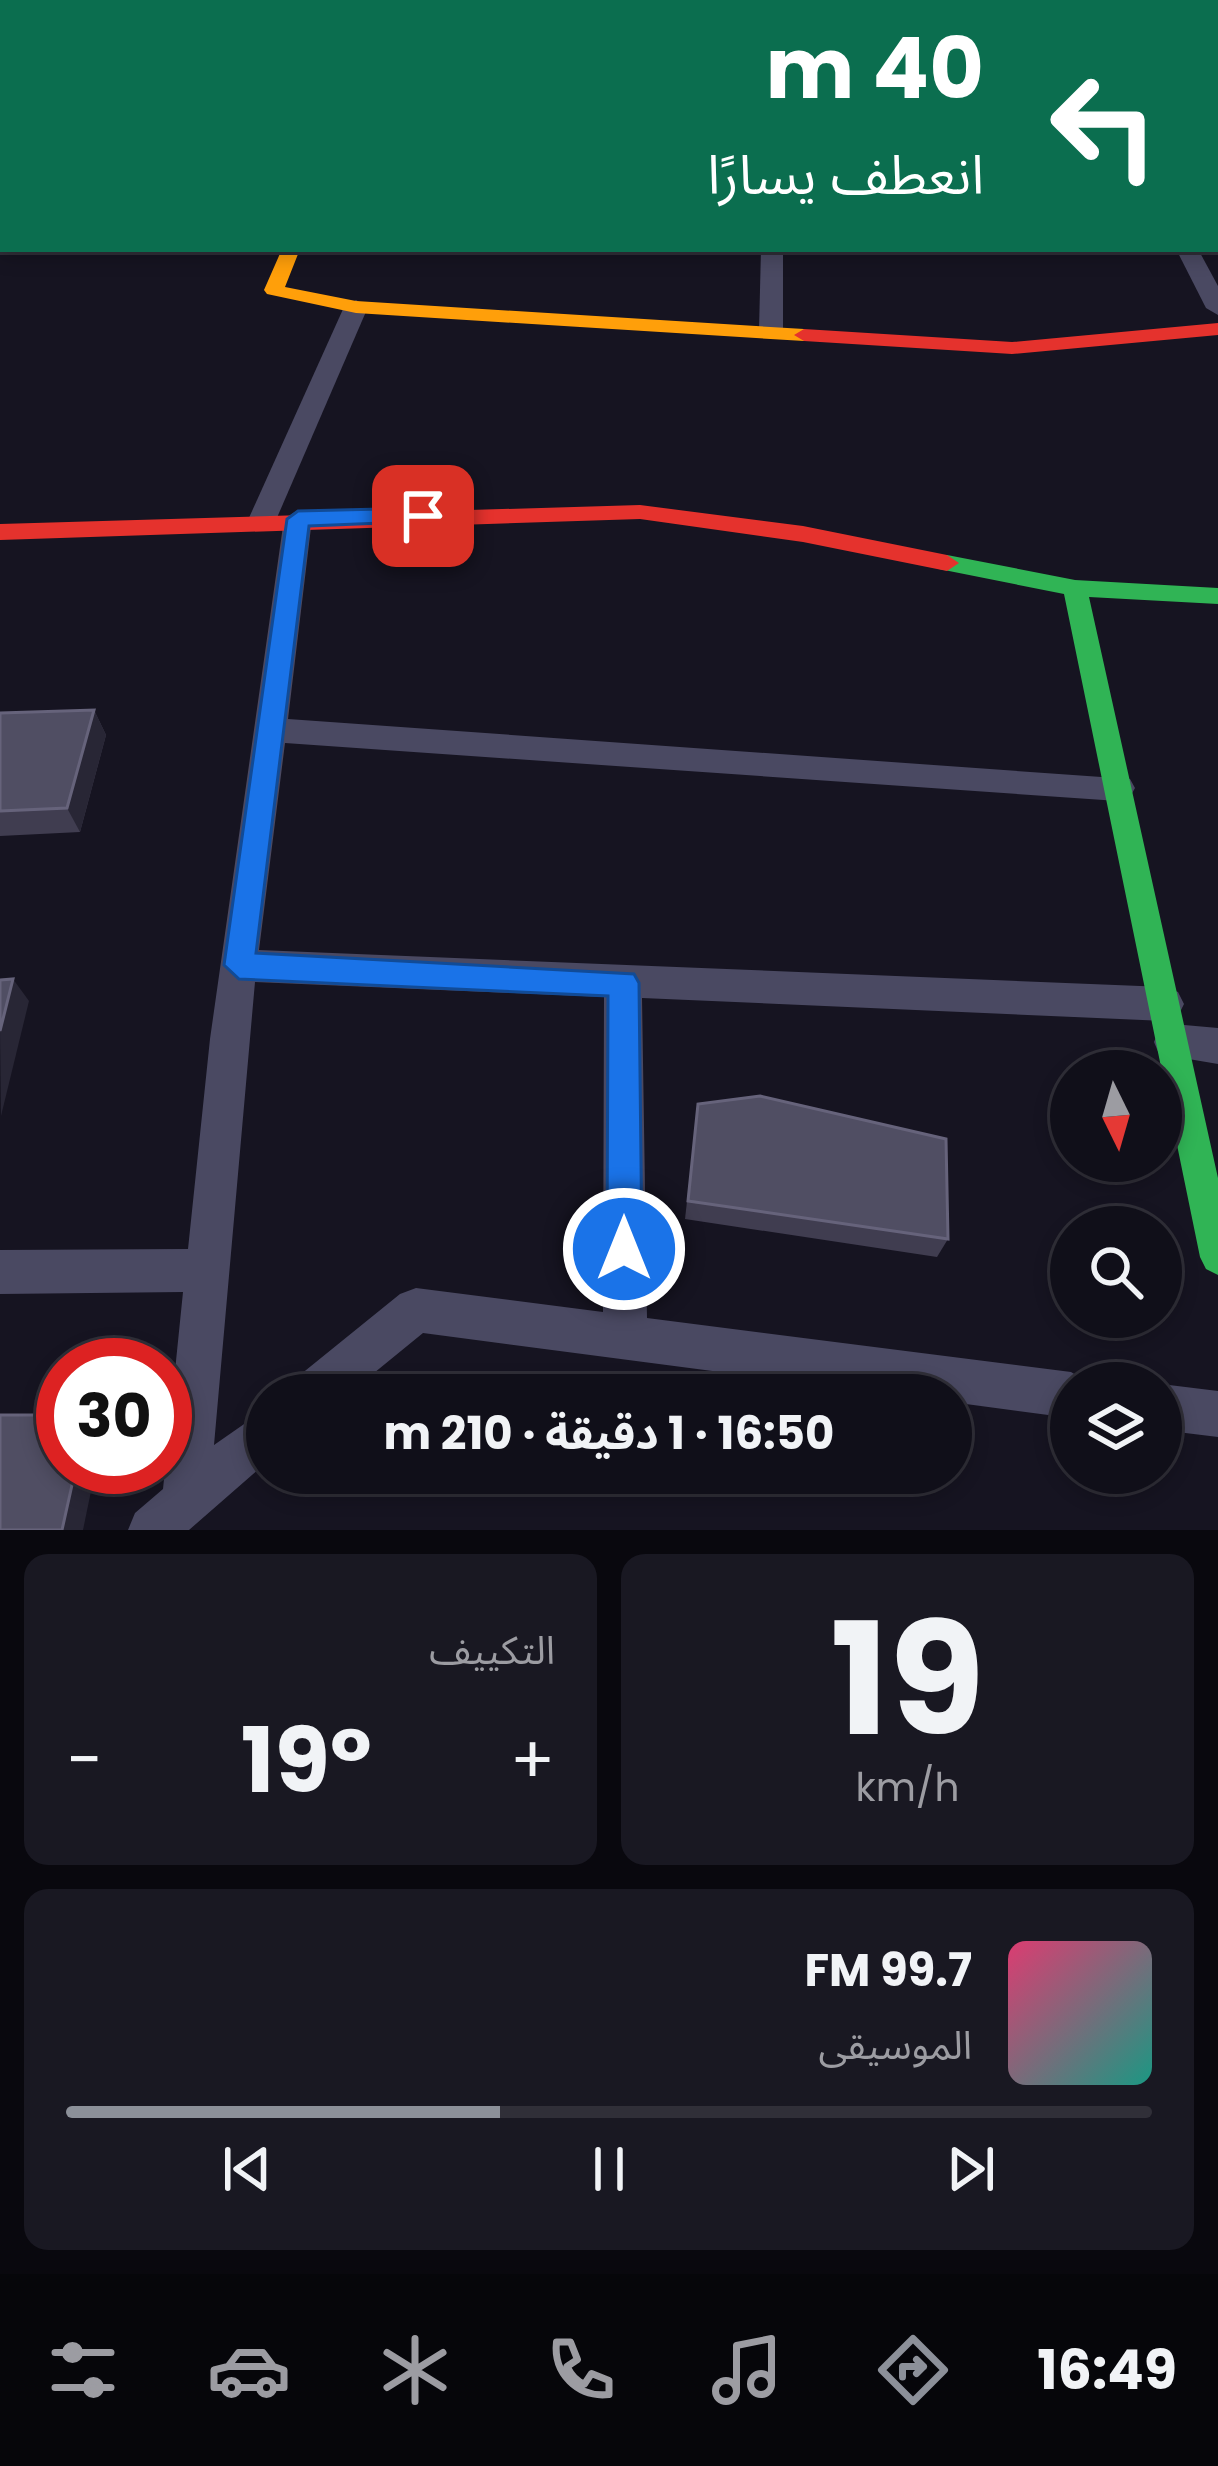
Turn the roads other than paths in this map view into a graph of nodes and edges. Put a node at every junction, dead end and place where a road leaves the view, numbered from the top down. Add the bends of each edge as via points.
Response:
1 (291, 252) edge
2 (772, 252) edge
3 (1189, 252) edge
4 (356, 307) junction
5 (1218, 308) edge
6 (1218, 329) edge
7 (771, 330) junction
8 (280, 520) junction
9 (0, 532) edge
10 (1076, 588) junction
11 (1218, 596) edge
12 (270, 730) junction
13 (1118, 788) junction
14 (239, 965) junction
15 (623, 983) junction
16 (1165, 1004) junction
17 (1173, 1042) junction
18 (1218, 1046) edge
19 (1218, 1257) edge
20 (207, 1270) junction
21 (0, 1272) edge
22 (625, 1337) junction
23 (337, 1374) edge
24 (1050, 1392) edge
25 (1182, 1409) edge
26 (1218, 1414) edge
27 (246, 1448) edge
28 (187, 1496) junction
29 (152, 1530) edge

1 - 4 street via 274,290
2 - 7 street
3 - 5 street
4 - 7 street
4 - 8 street
6 - 7 street via 1012,349
8 - 9 street
8 - 10 street via 640,512 802,534
8 - 12 street
10 - 11 street
10 - 13 street
12 - 13 street
12 - 14 street
13 - 16 street
14 - 15 street
14 - 20 street
15 - 16 street
15 - 22 street
16 - 17 street
17 - 18 street
17 - 19 street
20 - 21 street
20 - 28 street
22 - 23 street via 416,1310
22 - 24 street
25 - 26 street
27 - 28 street
28 - 29 street

